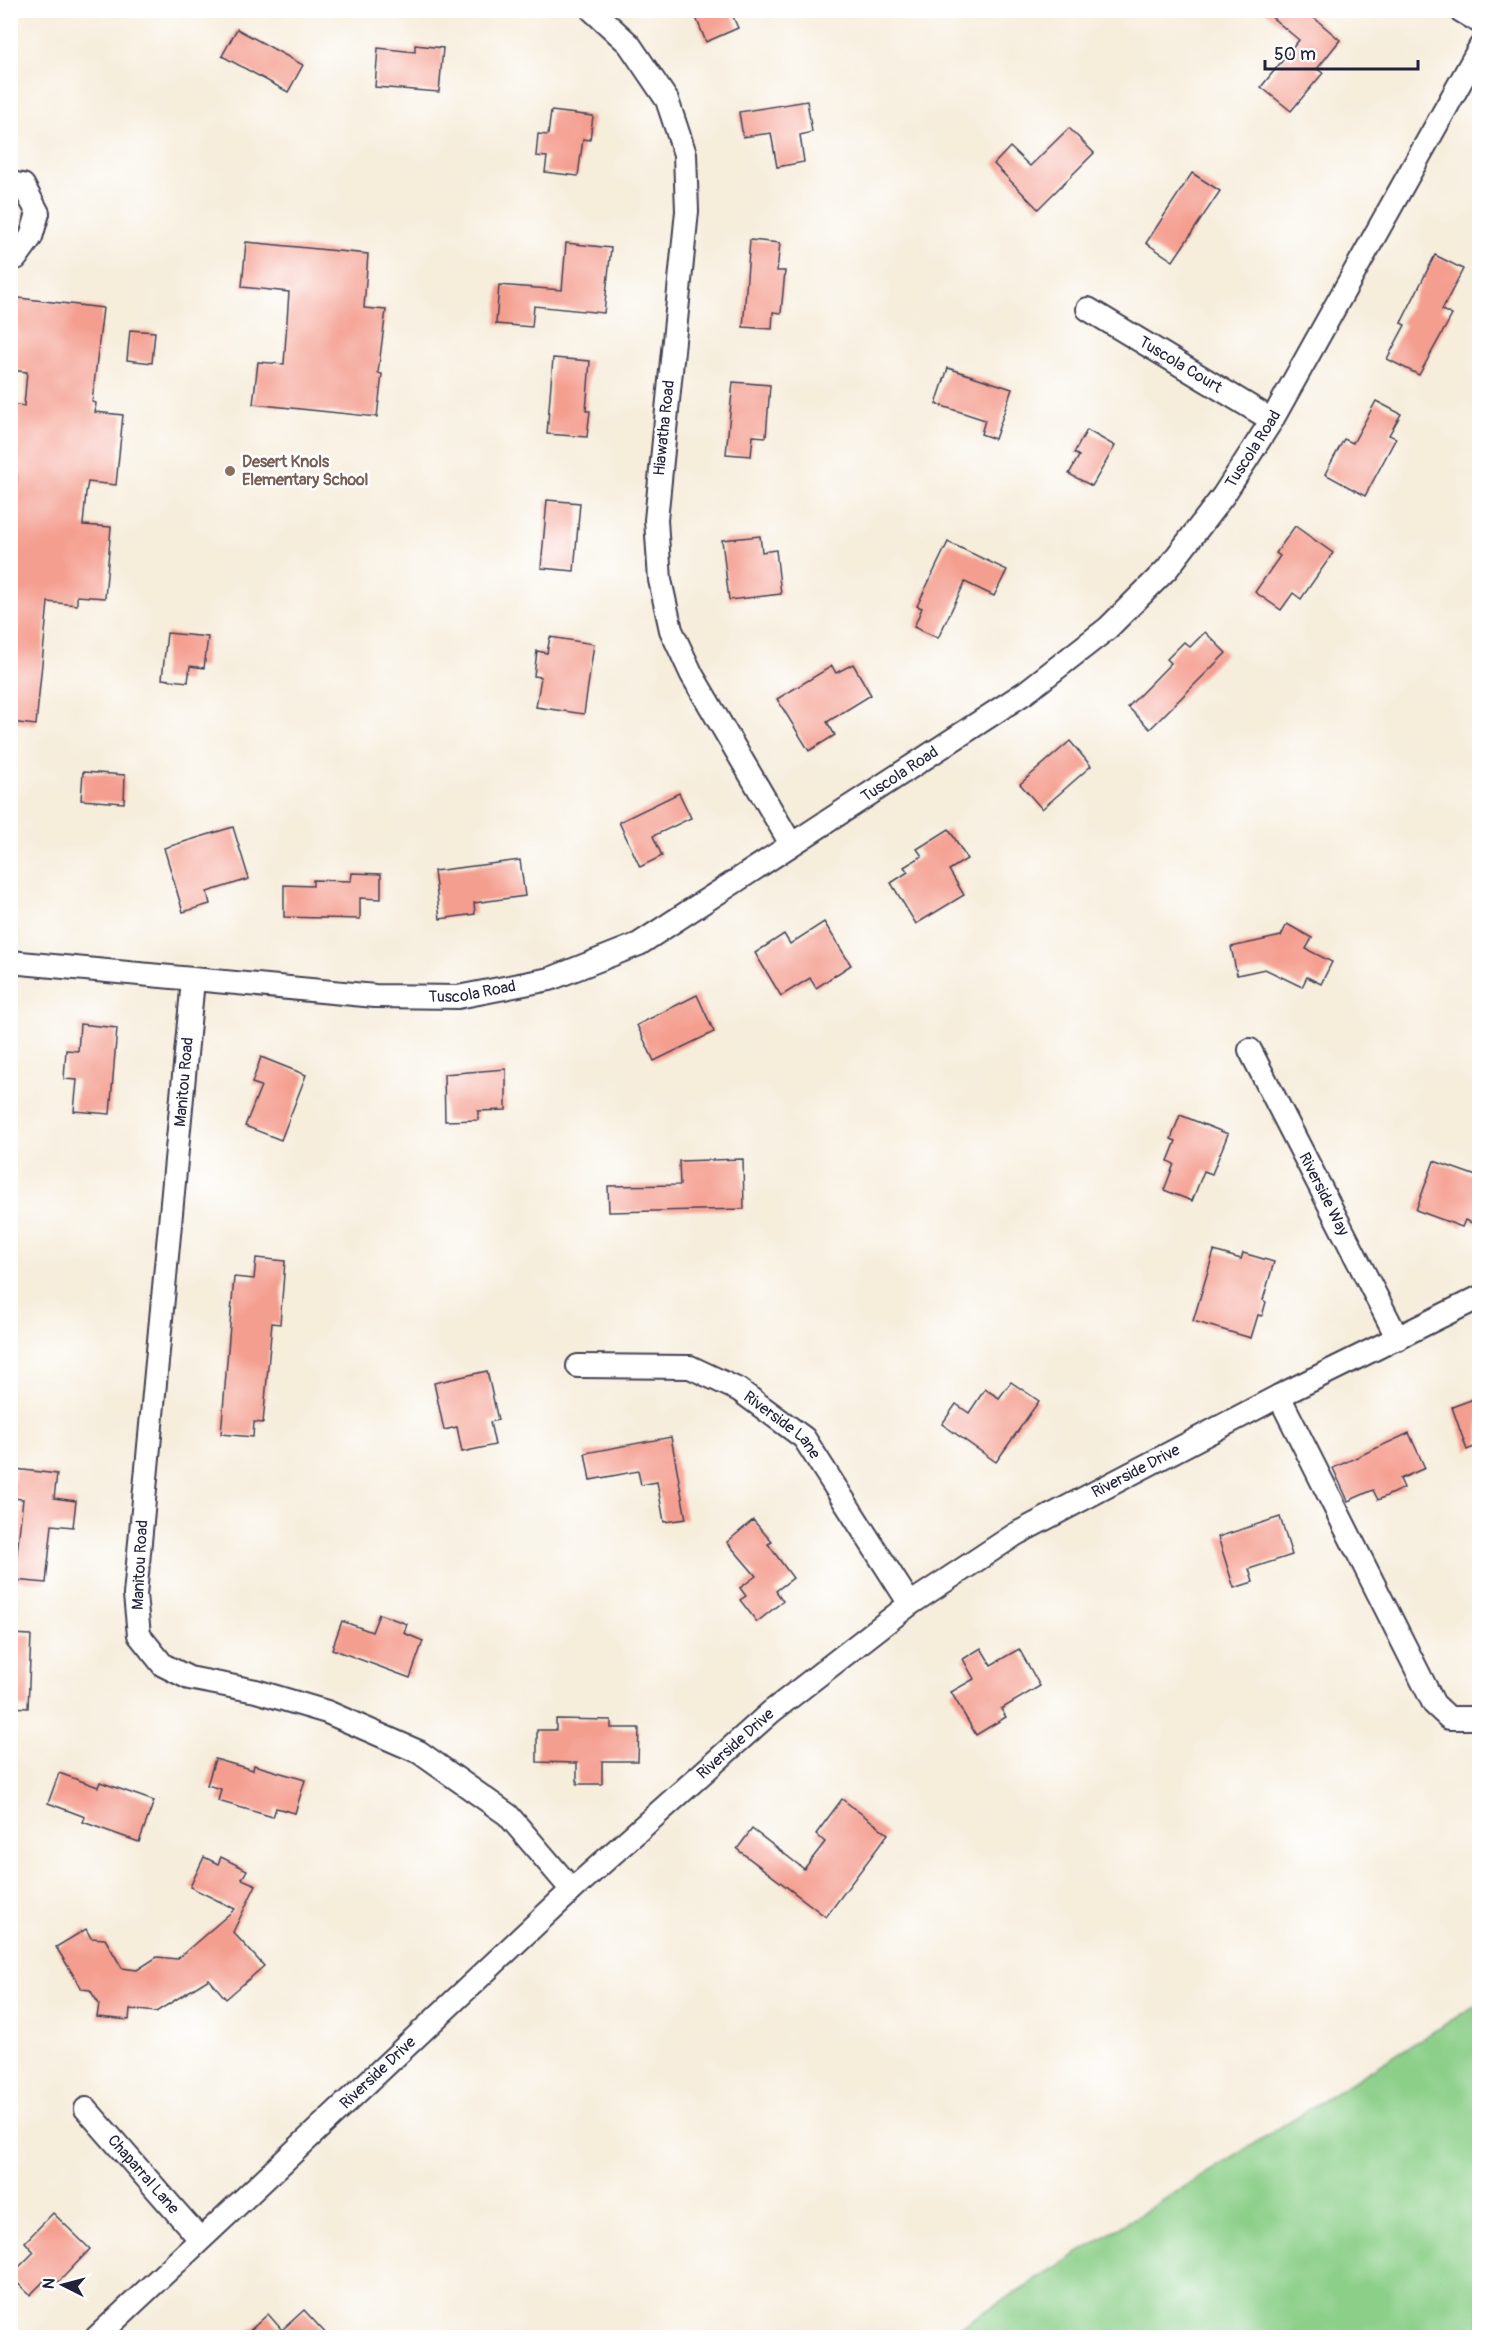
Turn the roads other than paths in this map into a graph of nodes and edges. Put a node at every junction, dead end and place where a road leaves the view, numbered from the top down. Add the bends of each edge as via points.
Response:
1 (592, 10) edge
2 (1460, 10) edge
3 (1479, 22) edge
4 (1479, 47) edge
5 (10, 183) edge
6 (10, 258) edge
7 (1088, 309) dead end
8 (1272, 420) junction
9 (791, 844) junction
10 (10, 962) edge
11 (193, 980) junction
12 (1250, 1050) dead end
13 (1479, 1297) edge
14 (1398, 1339) junction
15 (578, 1366) dead end
16 (1279, 1396) junction
17 (910, 1604) junction
18 (1479, 1718) edge
19 (572, 1890) junction
20 (86, 2109) dead end
21 (200, 2239) junction
22 (96, 2337) edge

1 - 9 street, Hiawatha Road via 629,44 667,100 685,154 687,210 656,520 660,580 671,630 692,675
2 - 3 street
4 - 8 street, Tuscola Road
5 - 6 street via 23,185 38,213 31,237 16,258
7 - 8 street, Tuscola Court
8 - 9 street, Tuscola Road via 1223,496 1167,569 1108,628 1026,692
9 - 11 street, Tuscola Road via 639,944 550,980 458,997 375,996
10 - 11 street, Tuscola Road
11 - 19 street, Manitou Road via 135,1595 139,1635 163,1665 189,1678 256,1691 327,1712 419,1752 508,1815
12 - 14 street, Riverside Way
13 - 14 street, Riverside Drive
14 - 16 street, Riverside Drive
15 - 17 street, Riverside Lane via 690,1367 739,1390 804,1438
16 - 17 street, Riverside Drive via 1016,1534
16 - 18 street via 1434,1704 1449,1718
17 - 19 street, Riverside Drive via 771,1712
19 - 21 street, Riverside Drive
20 - 21 street, Chaparral Lane
21 - 22 street, Riverside Drive

